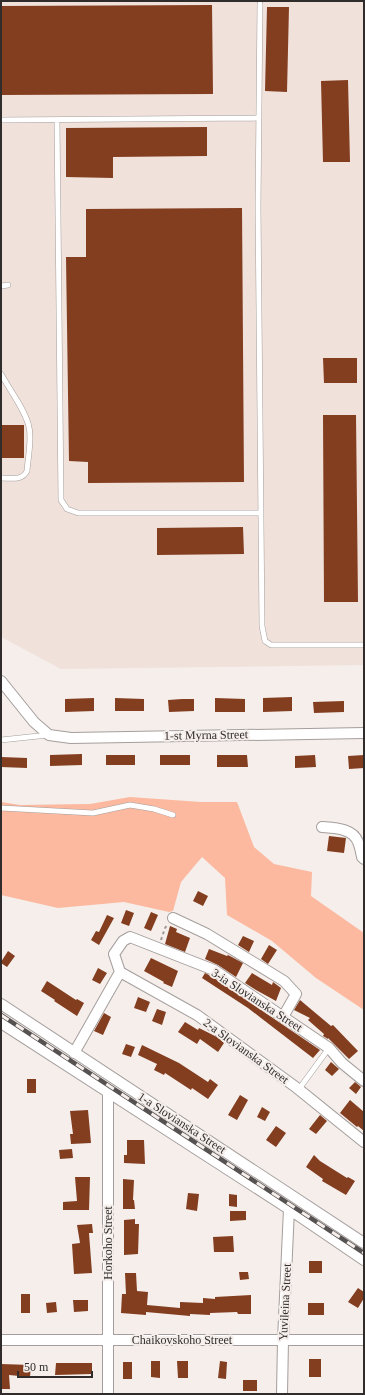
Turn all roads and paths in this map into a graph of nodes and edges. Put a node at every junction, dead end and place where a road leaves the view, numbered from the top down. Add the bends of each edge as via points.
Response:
1 (260, 4) dead end
2 (259, 118) junction
3 (1, 120) edge
4 (57, 120) junction
5 (8, 285) dead end
6 (1, 286) edge
7 (1, 374) edge
8 (1, 478) edge
9 (261, 513) junction
10 (364, 645) edge
11 (1, 681) edge
12 (364, 733) edge
13 (49, 735) junction
14 (1, 740) edge
15 (1, 808) edge
16 (173, 815) dead end
17 (322, 827) dead end
18 (364, 859) edge
19 (173, 918) dead end
20 (120, 972) junction
21 (1, 1004) edge
22 (283, 1017) junction
23 (1, 1023) edge
24 (329, 1048) junction
25 (74, 1052) junction
26 (364, 1081) edge
27 (299, 1090) junction
28 (108, 1092) junction
29 (364, 1142) edge
30 (289, 1209) junction
31 (364, 1242) edge
32 (364, 1260) edge
33 (1, 1340) edge
34 (107, 1340) junction
35 (283, 1340) junction
36 (364, 1340) edge
37 (108, 1394) edge
38 (282, 1394) edge

1 - 2 lane
2 - 4 lane
2 - 9 lane
3 - 4 lane
4 - 9 lane via 60,500 67,509 78,513
5 - 6 lane
7 - 8 lane via 25,416 30,433 28,471 21,478
9 - 10 lane via 262,626 265,641 271,645
11 - 13 street via 34,722
12 - 13 street, 1-st Myrna Street via 71,738
13 - 14 lane
15 - 16 lane via 93,813 130,805
17 - 18 street via 339,828 352,834 358,840
19 - 22 street via 207,934 284,981 296,994
20 - 22 street, 3-ia Slovianska Street via 114,954 123,941 130,937 214,970
20 - 25 street
20 - 27 street, 2-a Slovianska Street via 197,1015
21 - 25 street, 1-a Slovianska Street
22 - 24 street, 3-ia Slovianska Street
23 - 28 street
24 - 26 street, 3-ia Slovianska Street
24 - 27 lane
25 - 31 street, 1-a Slovianska Street
27 - 29 street, 2-a Slovianska Street
28 - 30 street
28 - 34 street, Horkoho Street
30 - 32 street
30 - 35 street, Yuvileina Street
33 - 34 street, Chaikovskoho Street
34 - 35 street, Chaikovskoho Street
34 - 37 street, Horkoho Street
35 - 36 street, Chaikovskoho Street
35 - 38 street, Yuvileina Street

